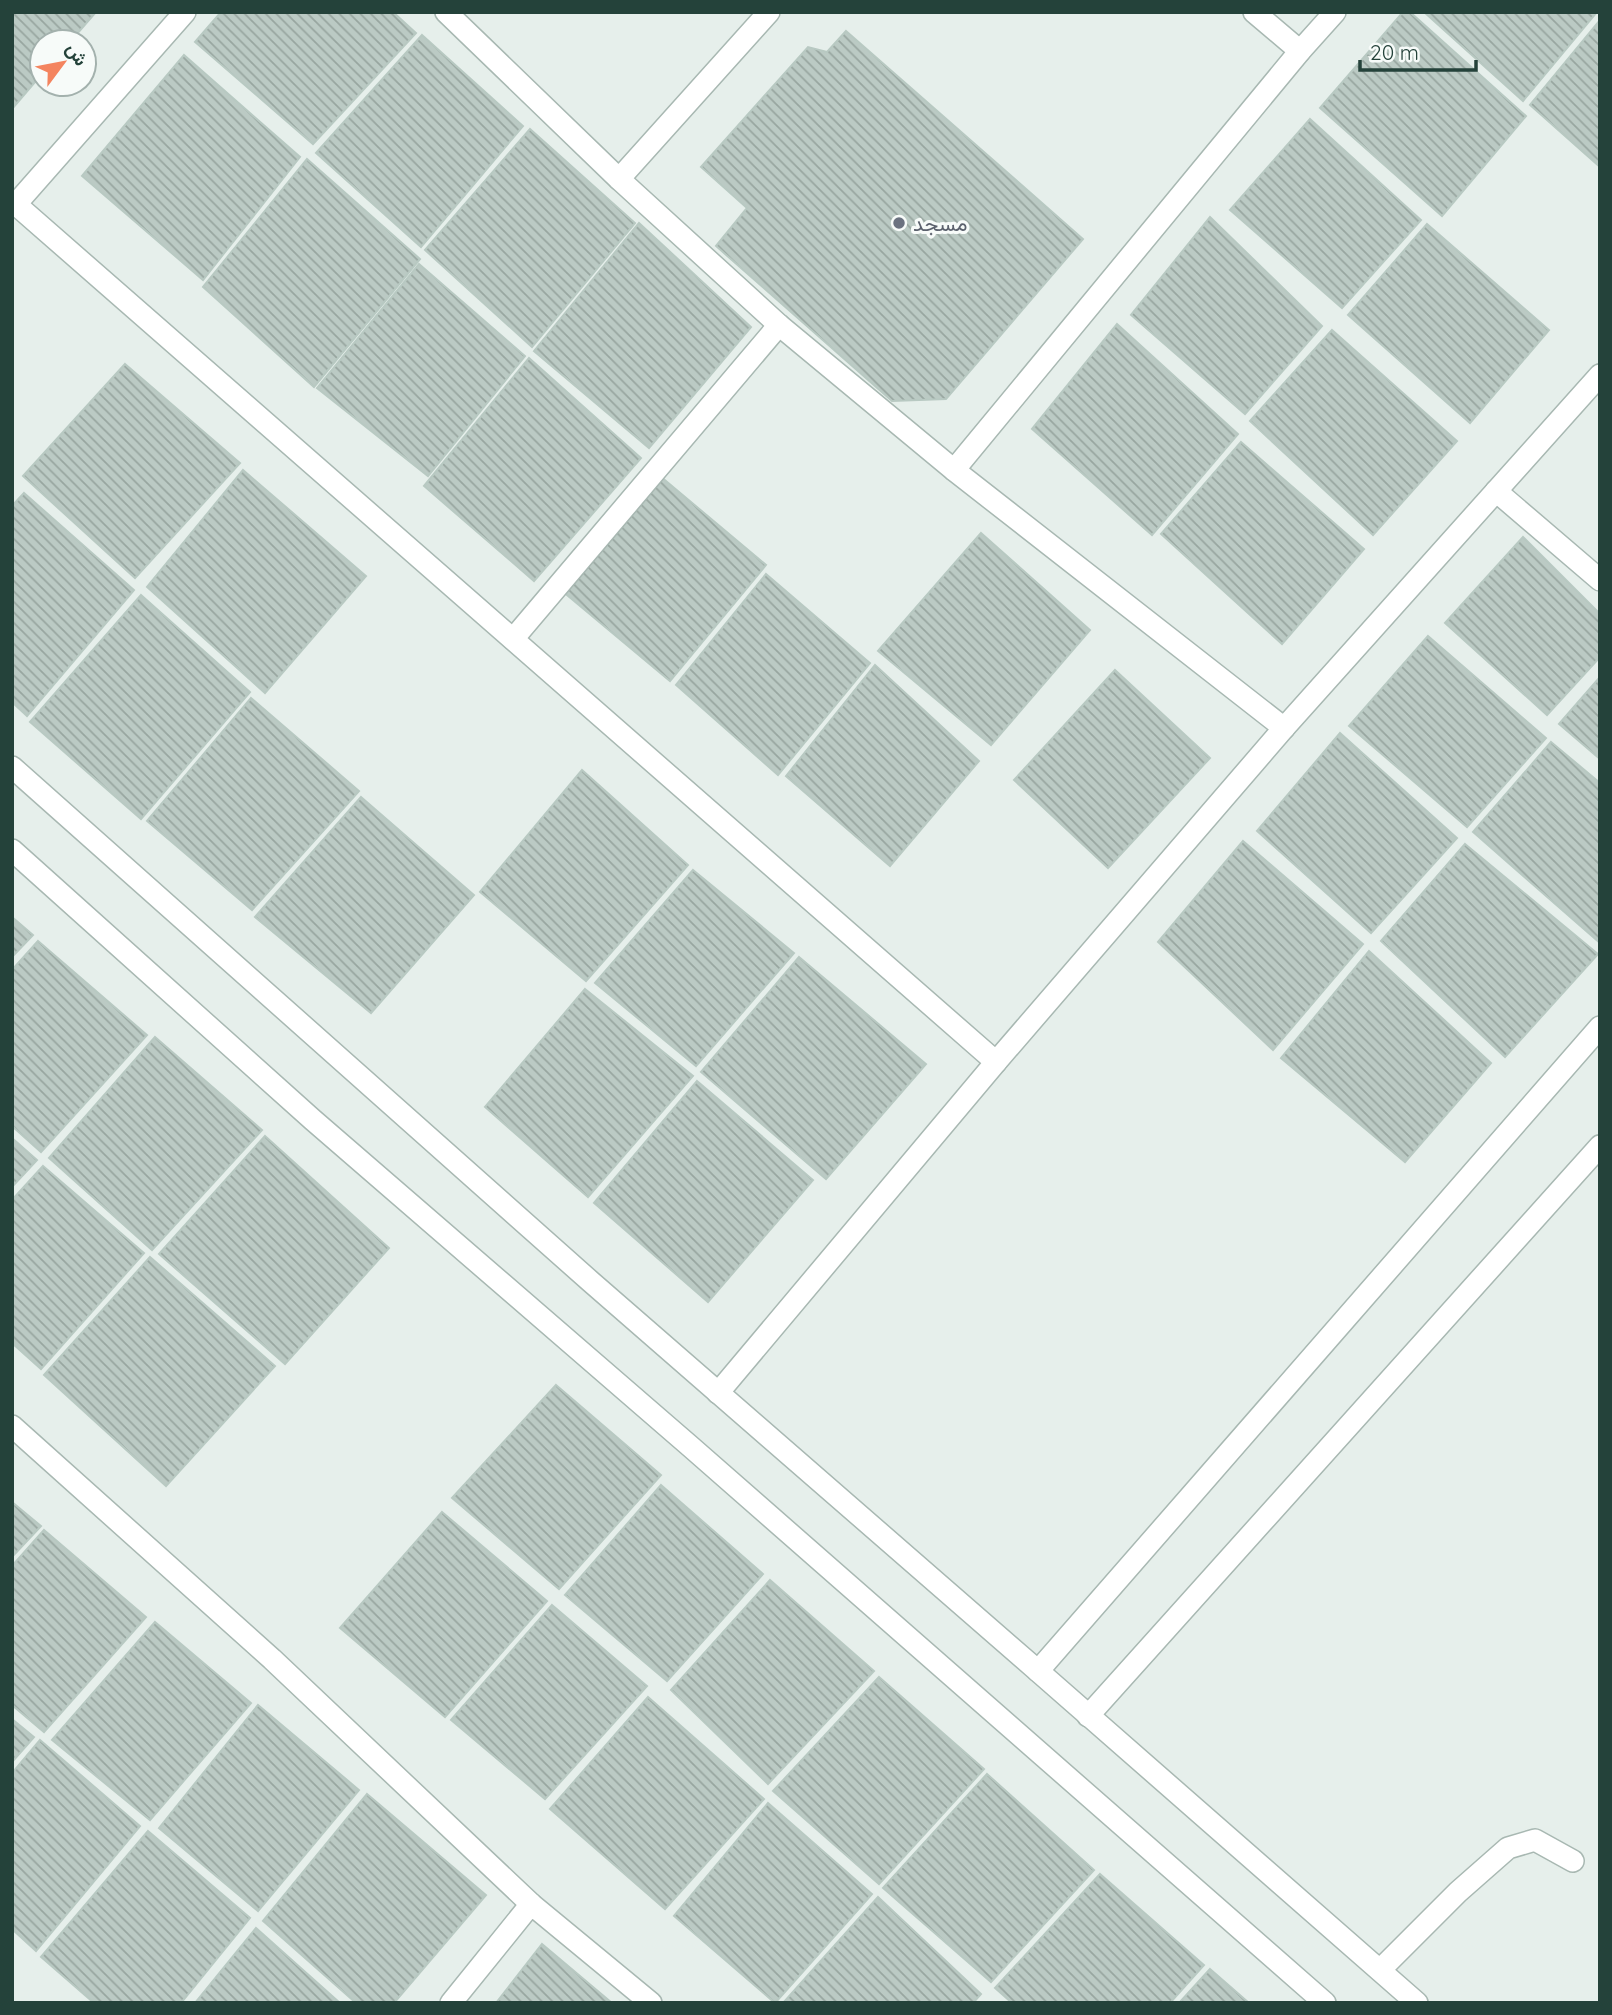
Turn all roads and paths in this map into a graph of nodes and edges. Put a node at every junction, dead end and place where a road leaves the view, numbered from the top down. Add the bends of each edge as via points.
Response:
1 (186, 12) edge
2 (446, 12) edge
3 (769, 12) edge
4 (1254, 12) edge
5 (1335, 12) edge
6 (1300, 51) junction
7 (619, 179) junction
8 (14, 202) edge
9 (779, 325) junction
10 (1600, 375) edge
11 (954, 470) junction
12 (1496, 491) junction
13 (1600, 580) edge
14 (513, 639) junction
15 (1284, 728) junction
16 (12, 767) edge
17 (12, 850) edge
18 (1600, 1027) edge
19 (996, 1062) junction
20 (1600, 1146) edge
21 (718, 1393) junction
22 (12, 1426) edge
23 (1038, 1671) junction
24 (1088, 1716) junction
25 (1573, 1861) dead end
26 (531, 1904) junction
27 (1380, 1970) junction
28 (451, 2003) edge
29 (651, 2003) edge
30 (1325, 2003) edge
31 (1417, 2003) edge

1 - 8 street
2 - 7 street
3 - 7 street
4 - 6 street
5 - 6 street
6 - 11 street
7 - 9 street
8 - 14 street
9 - 11 street
9 - 14 street
10 - 12 street
11 - 15 street
12 - 13 street
12 - 15 street
14 - 19 street
15 - 19 street
16 - 21 street
17 - 30 street via 313,1120
18 - 23 street
19 - 21 street
20 - 24 street
21 - 23 street
22 - 26 street via 272,1659
23 - 24 street
24 - 27 street
25 - 27 street via 1535,1840 1508,1848
26 - 28 street
26 - 29 street
27 - 31 street

